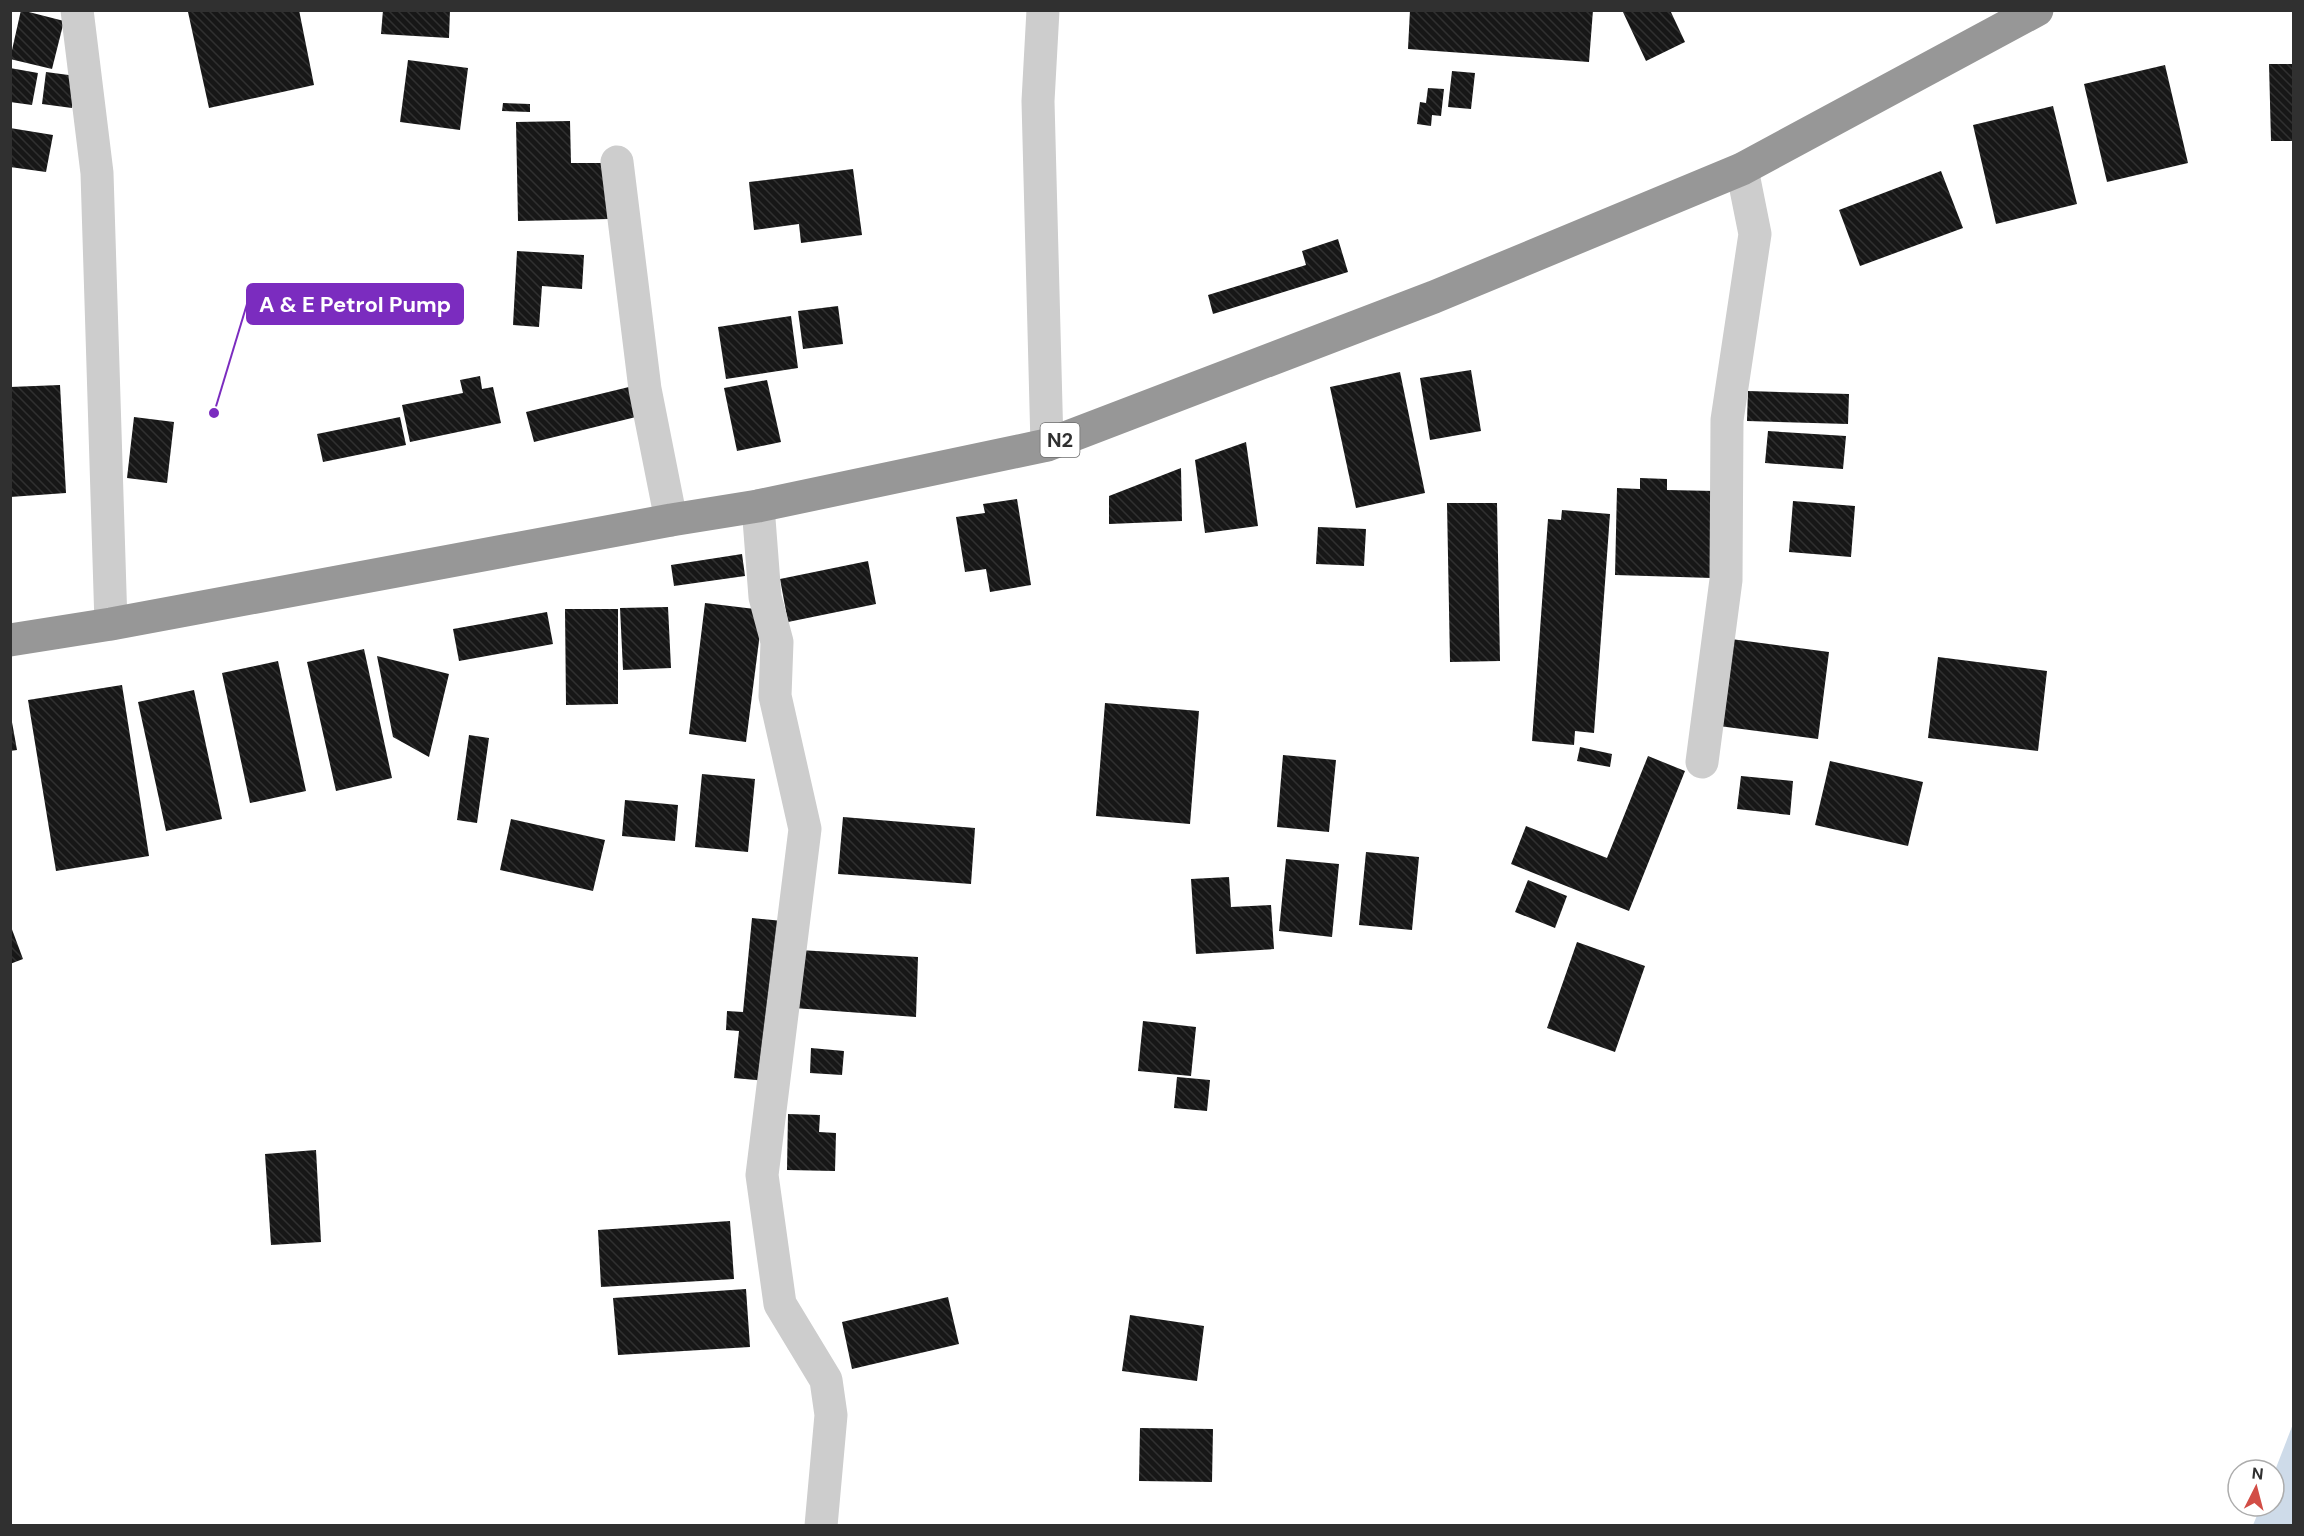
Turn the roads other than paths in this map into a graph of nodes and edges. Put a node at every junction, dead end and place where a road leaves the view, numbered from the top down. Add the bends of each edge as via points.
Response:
1 (1043, 10) edge
2 (2037, 10) edge
3 (71, 13) edge
4 (617, 162) dead end
5 (1742, 169) junction
6 (1047, 445) junction
7 (758, 506) junction
8 (671, 520) junction
9 (111, 624) junction
10 (10, 640) edge
11 (1702, 762) dead end
12 (821, 1526) edge

1 - 6 street via 1038,101
2 - 5 highway, N2
3 - 9 street via 98,173
4 - 8 street via 645,389
5 - 6 highway, N2 via 1434,297
5 - 11 street via 1755,234 1728,420 1726,580
6 - 7 highway, N2
7 - 8 highway, N2
7 - 12 street via 765,597 777,642 775,696 805,829 762,1175 780,1304 826,1380 831,1415
8 - 9 highway, N2
9 - 10 highway, N2

